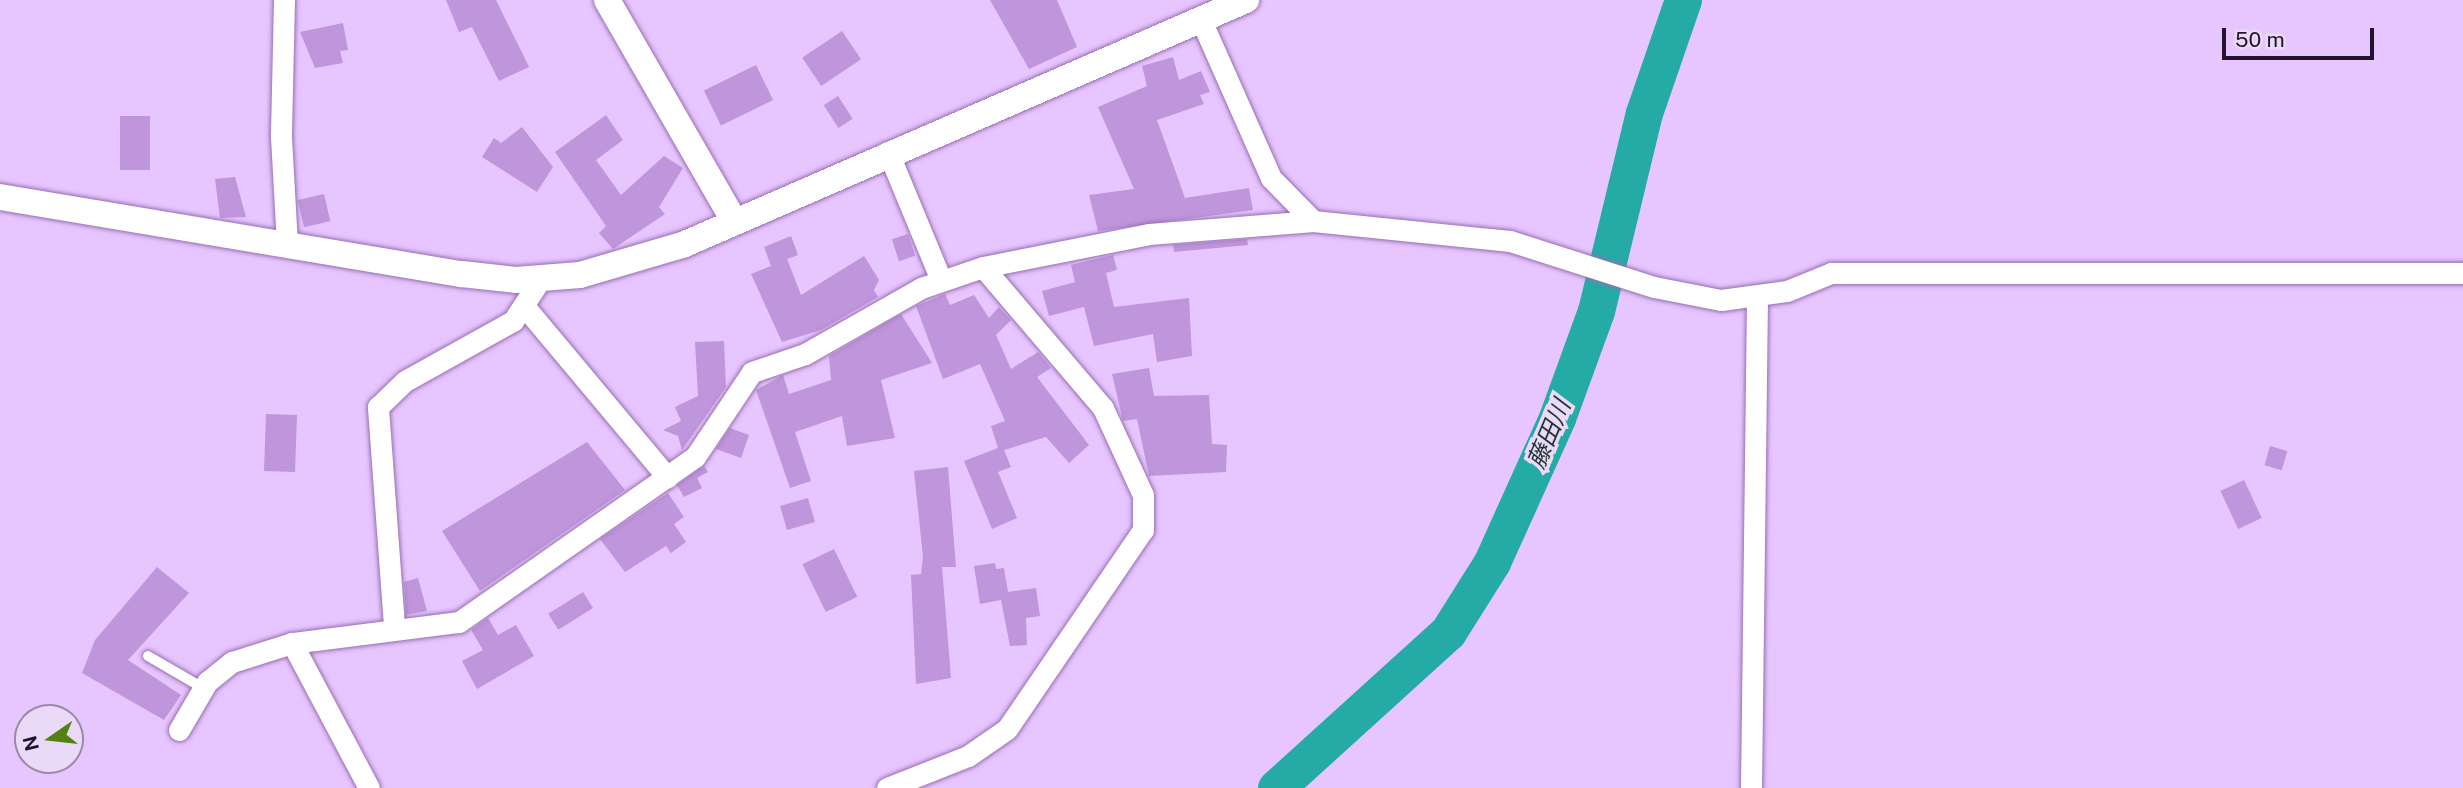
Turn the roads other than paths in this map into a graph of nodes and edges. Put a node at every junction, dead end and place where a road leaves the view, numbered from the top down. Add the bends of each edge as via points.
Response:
1 (284, 0) edge
2 (607, 0) edge
3 (1246, 0) edge
4 (1202, 20) junction
5 (888, 152) junction
6 (0, 197) edge
7 (734, 221) junction
8 (1313, 221) junction
9 (287, 243) junction
10 (983, 267) junction
11 (2463, 273) edge
12 (540, 279) junction
13 (941, 280) junction
14 (1757, 297) junction
15 (526, 307) junction
16 (667, 477) junction
17 (394, 626) junction
18 (292, 643) junction
19 (148, 656) dead end
20 (203, 688) junction
21 (179, 730) dead end
22 (369, 788) edge
23 (887, 788) edge
24 (1751, 788) edge

1 - 9 street via 281,137
2 - 7 street
3 - 4 street
4 - 5 street
4 - 8 street via 1271,178
5 - 7 street
5 - 13 street
6 - 9 street
7 - 12 street via 648,259
8 - 10 street via 1149,234
8 - 14 street via 1543,249 1654,287 1721,300
9 - 12 street via 462,274
10 - 13 street
10 - 23 street via 1103,408 1143,495 1143,530 1007,729 968,756
11 - 14 street via 1830,274
12 - 15 street
13 - 16 street via 805,354 751,372 704,448
14 - 24 street
15 - 16 street
15 - 17 street via 503,328 405,381 378,407
16 - 17 street via 459,622
17 - 18 street
18 - 20 street via 232,662
18 - 22 street
19 - 20 lane
20 - 21 street

